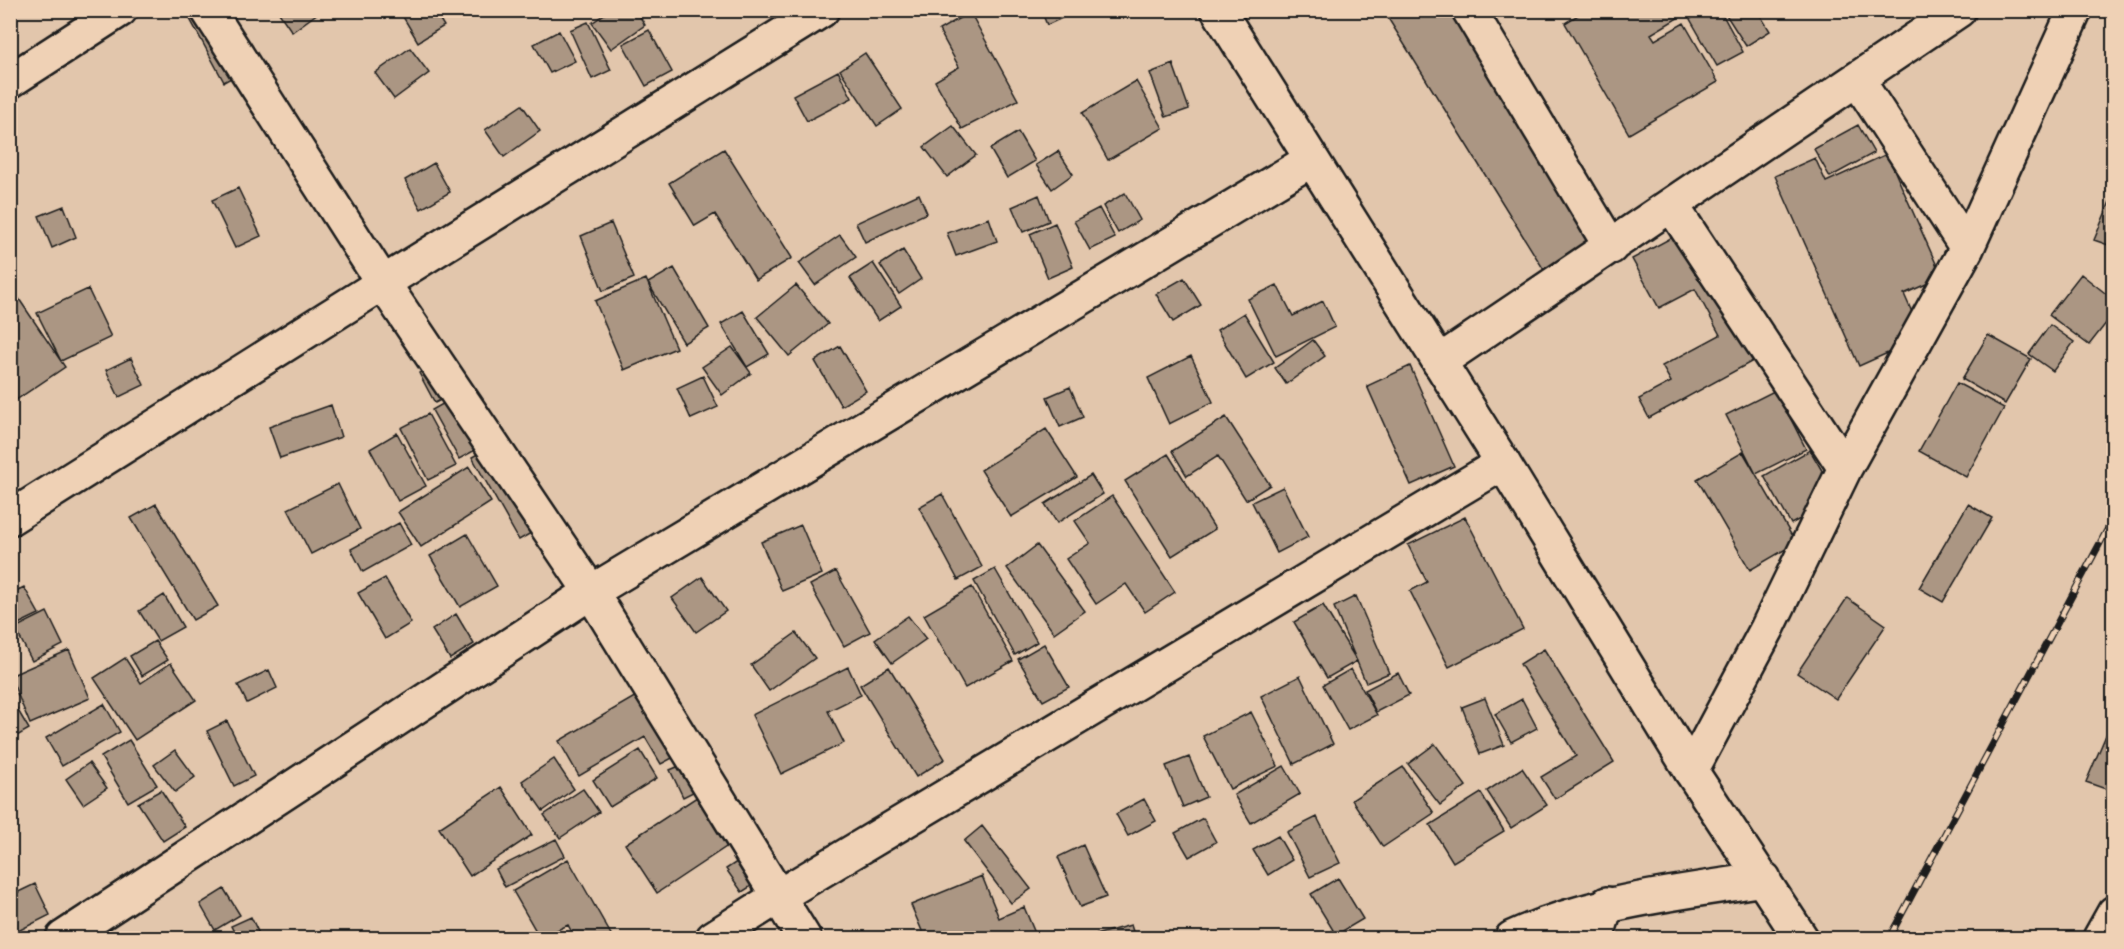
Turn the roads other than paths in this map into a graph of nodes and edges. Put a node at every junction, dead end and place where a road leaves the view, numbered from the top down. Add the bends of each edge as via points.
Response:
1 (120, 10) edge
2 (208, 10) edge
3 (822, 10) edge
4 (1218, 10) edge
5 (1469, 10) edge
6 (1959, 10) edge
7 (2075, 10) edge
8 (1857, 79) junction
9 (10, 81) edge
10 (1311, 160) junction
11 (1672, 206) junction
12 (1611, 247) junction
13 (1967, 248) junction
14 (383, 283) junction
15 (1439, 362) junction
16 (1503, 463) junction
17 (1845, 468) junction
18 (10, 518) edge
19 (591, 592) junction
20 (1691, 771) junction
21 (1764, 879) junction
22 (779, 896) junction
23 (1607, 904) junction
24 (2114, 913) edge
25 (63, 939) edge
26 (713, 939) edge
27 (804, 939) edge
28 (1512, 939) edge
29 (1596, 939) edge
30 (1801, 939) edge
31 (2100, 939) edge

1 - 9 street
2 - 14 street
3 - 14 street
4 - 10 street
5 - 12 street
6 - 8 street
7 - 13 street
8 - 11 street
8 - 13 street
10 - 15 street
10 - 19 street
11 - 12 street
11 - 17 street
12 - 15 street
13 - 17 street
14 - 18 street
14 - 19 street
15 - 16 street
16 - 20 street
16 - 22 street
17 - 20 street via 1767,629
19 - 22 street
19 - 25 street
20 - 21 street
21 - 23 street
21 - 30 street
22 - 26 street
22 - 27 street
23 - 28 street
23 - 29 street
24 - 31 street

